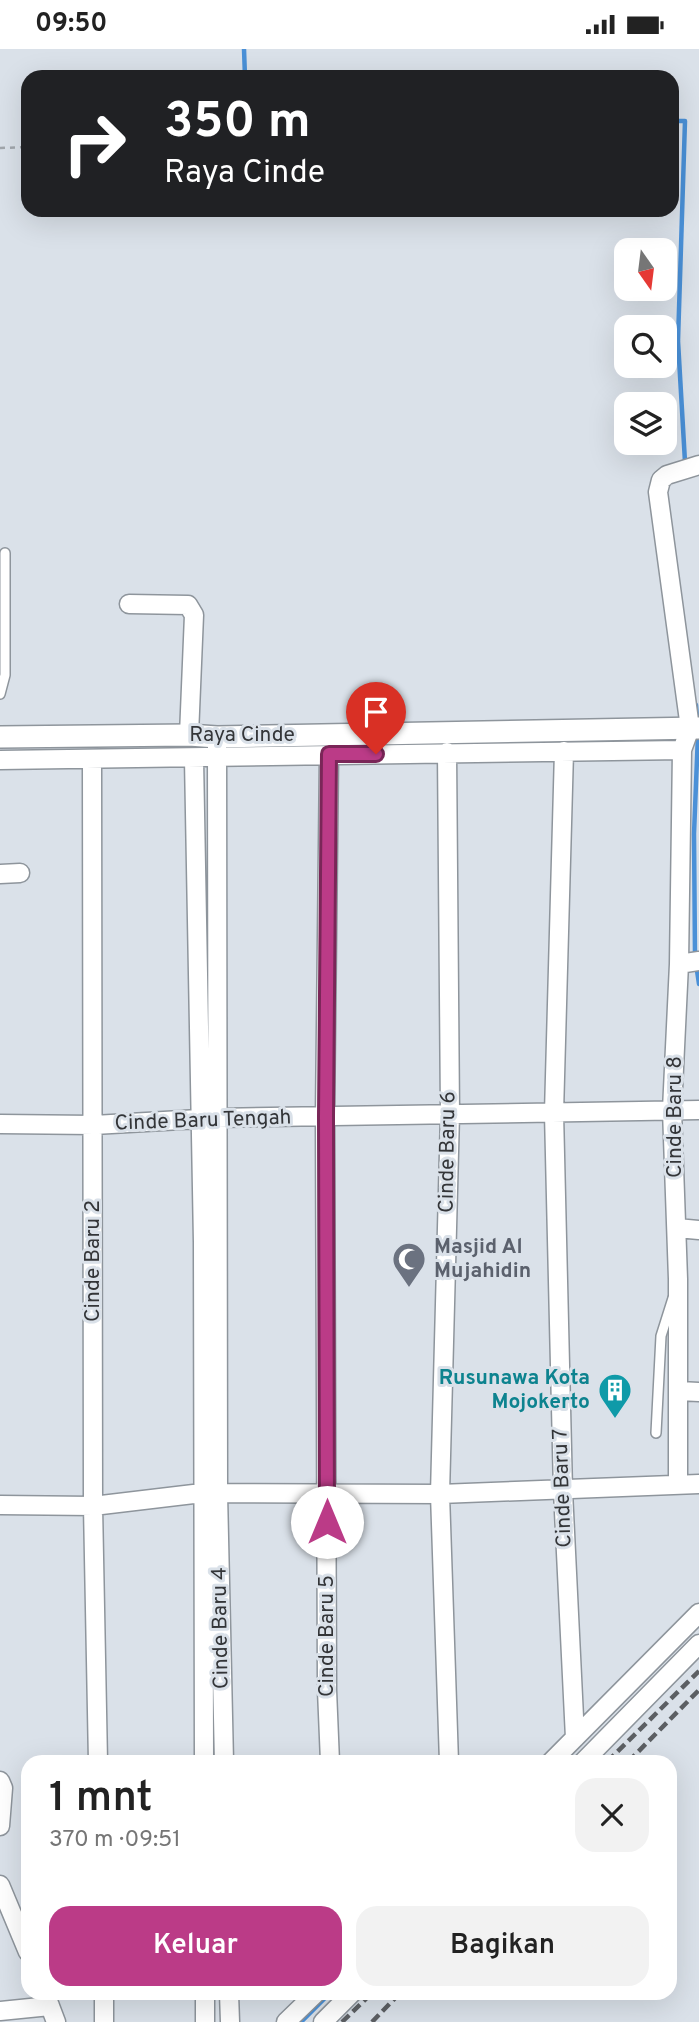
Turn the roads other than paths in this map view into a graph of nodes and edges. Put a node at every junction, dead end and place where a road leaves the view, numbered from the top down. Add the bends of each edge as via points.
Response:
1 (699, 465) edge
2 (5, 554) dead end
3 (128, 604) dead end
4 (2, 675) edge
5 (0, 694) edge
6 (189, 735) junction
7 (690, 735) edge
8 (0, 737) edge
9 (217, 748) junction
10 (564, 751) junction
11 (447, 752) junction
12 (329, 754) junction
13 (194, 759) junction
14 (0, 760) edge
15 (92, 760) junction
16 (690, 851) edge
17 (20, 873) dead end
18 (0, 874) edge
19 (691, 962) edge
20 (672, 1110) junction
21 (699, 1110) edge
22 (554, 1113) junction
23 (450, 1114) junction
24 (326, 1117) junction
25 (208, 1119) junction
26 (0, 1124) edge
27 (94, 1125) junction
28 (677, 1228) junction
29 (699, 1230) edge
30 (678, 1279) junction
31 (679, 1391) junction
32 (699, 1392) edge
33 (656, 1433) dead end
34 (678, 1484) junction
35 (699, 1484) edge
36 (563, 1491) junction
37 (210, 1493) junction
38 (327, 1494) junction
39 (440, 1494) junction
40 (0, 1504) edge
41 (93, 1506) junction
42 (699, 1613) edge
43 (699, 1644) edge
44 (575, 1738) junction
45 (99, 1755) edge
46 (204, 1755) edge
47 (224, 1755) edge
48 (330, 1755) edge
49 (449, 1755) edge
50 (558, 1755) edge
51 (590, 1755) edge
52 (0, 1781) edge
53 (0, 1826) edge
54 (0, 1885) edge
55 (21, 1935) edge
56 (104, 2000) edge
57 (205, 2000) edge
58 (229, 2000) edge
59 (309, 2000) edge
60 (345, 2000) edge
61 (50, 2007) edge
62 (0, 2011) edge
63 (104, 2022) edge
64 (205, 2022) edge
65 (230, 2022) edge
66 (286, 2022) edge
67 (323, 2022) edge

1 - 7 street, Cinde Baru 8 via 667,475 658,492
2 - 4 lane
3 - 6 street via 188,604 192,609
4 - 5 lane
6 - 8 street, Raya Cinde
6 - 9 street, Raya Cinde
7 - 9 street, Raya Cinde
7 - 10 street, Raya Cinde
7 - 16 street, Cinde Baru 8
9 - 12 street, Raya Cinde
9 - 13 street, Raya Cinde
9 - 25 street
10 - 11 street, Raya Cinde
10 - 22 street, Cinde Baru 7
11 - 12 street, Raya Cinde
11 - 23 street, Cinde Baru 6
12 - 24 street, Cinde Baru 5
13 - 15 street, Raya Cinde
13 - 25 street
14 - 15 street, Raya Cinde
15 - 27 street, Cinde Baru 2
16 - 19 street, Cinde Baru 8
17 - 18 street
19 - 20 street, Cinde Baru 8
20 - 21 street, Cinde Baru Tengah
20 - 22 street, Cinde Baru Tengah
20 - 28 street, Cinde Baru 8
22 - 23 street, Cinde Baru Tengah
22 - 36 street, Cinde Baru 7
23 - 24 street, Cinde Baru Tengah
23 - 39 street, Cinde Baru 6
24 - 25 street, Cinde Baru Tengah
24 - 38 street, Cinde Baru 5
25 - 27 street, Cinde Baru Tengah
25 - 37 street
26 - 27 street, Cinde Baru Tengah
27 - 41 street, Cinde Baru 2
28 - 29 street
28 - 30 street, Cinde Baru 8
30 - 31 street, Cinde Baru 8
30 - 33 lane via 661,1336
31 - 32 street
31 - 34 street, Cinde Baru 8
34 - 35 street
34 - 36 street
36 - 39 street
36 - 44 street, Cinde Baru 7
37 - 38 street
37 - 41 street
37 - 46 street
37 - 47 street, Cinde Baru 4
38 - 39 street
38 - 48 street, Cinde Baru 5
39 - 49 street, Cinde Baru 6
40 - 41 street
41 - 45 street, Cinde Baru 2
42 - 44 street
43 - 51 street
44 - 50 street
52 - 53 street
54 - 55 street
56 - 63 street
57 - 64 street
58 - 65 street
59 - 66 street
60 - 67 street
61 - 62 street

